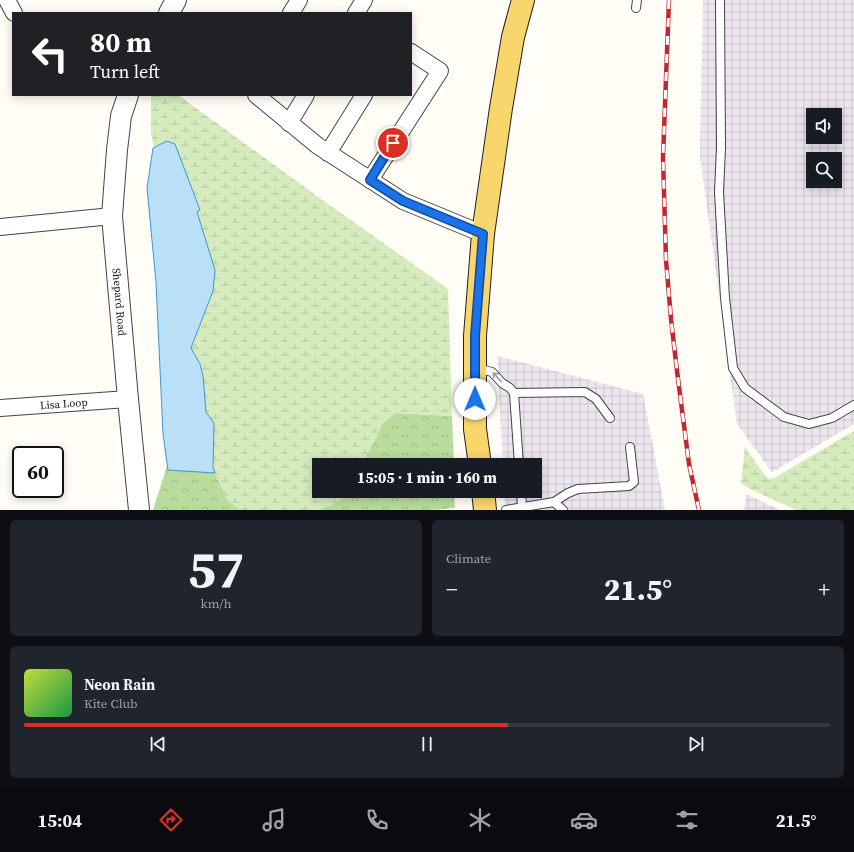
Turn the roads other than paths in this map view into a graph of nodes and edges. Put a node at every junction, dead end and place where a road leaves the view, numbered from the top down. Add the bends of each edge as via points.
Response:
1 (7, 0) edge
2 (176, 0) edge
3 (299, 0) edge
4 (364, 0) edge
5 (523, 0) edge
6 (720, 0) edge
7 (13, 12) edge
8 (170, 12) edge
9 (292, 12) edge
10 (357, 12) edge
11 (412, 53) edge
12 (128, 96) edge
13 (257, 96) edge
14 (305, 96) edge
15 (363, 96) edge
16 (289, 122) junction
17 (328, 153) junction
18 (370, 180) junction
19 (112, 216) junction
20 (0, 227) edge
21 (483, 234) junction
22 (475, 368) junction
23 (514, 393) junction
24 (128, 399) junction
25 (854, 405) edge
26 (0, 408) edge
27 (610, 418) dead end
28 (630, 446) dead end
29 (479, 458) edge
30 (519, 458) edge
31 (484, 498) edge
32 (521, 498) edge
33 (554, 502) junction
34 (522, 507) junction
35 (139, 510) edge
36 (485, 510) edge
37 (506, 510) edge
38 (563, 510) edge

1 - 7 street
2 - 8 street
3 - 9 street
4 - 10 street
5 - 21 main road via 513,37
6 - 25 lane via 719,192 725,298 733,368 745,388 784,417 809,424 832,418
11 - 18 street via 440,71
12 - 19 street, Shepard Road via 120,123
13 - 16 street
14 - 16 street
15 - 17 street
16 - 17 street
17 - 18 street
18 - 21 street via 403,201
19 - 20 street
19 - 24 street, Shepard Road
21 - 22 main road
23 -> 22 lane via 492,372
22 - 29 main road via 475,429
23 - 27 lane via 585,392 596,399
23 - 30 lane
24 - 26 street, Lisa Loop
24 - 35 street, Shepard Road
28 - 33 lane via 634,482 629,486 578,489
31 - 36 main road
32 - 34 lane
33 - 34 lane
33 - 38 lane
34 - 37 lane

